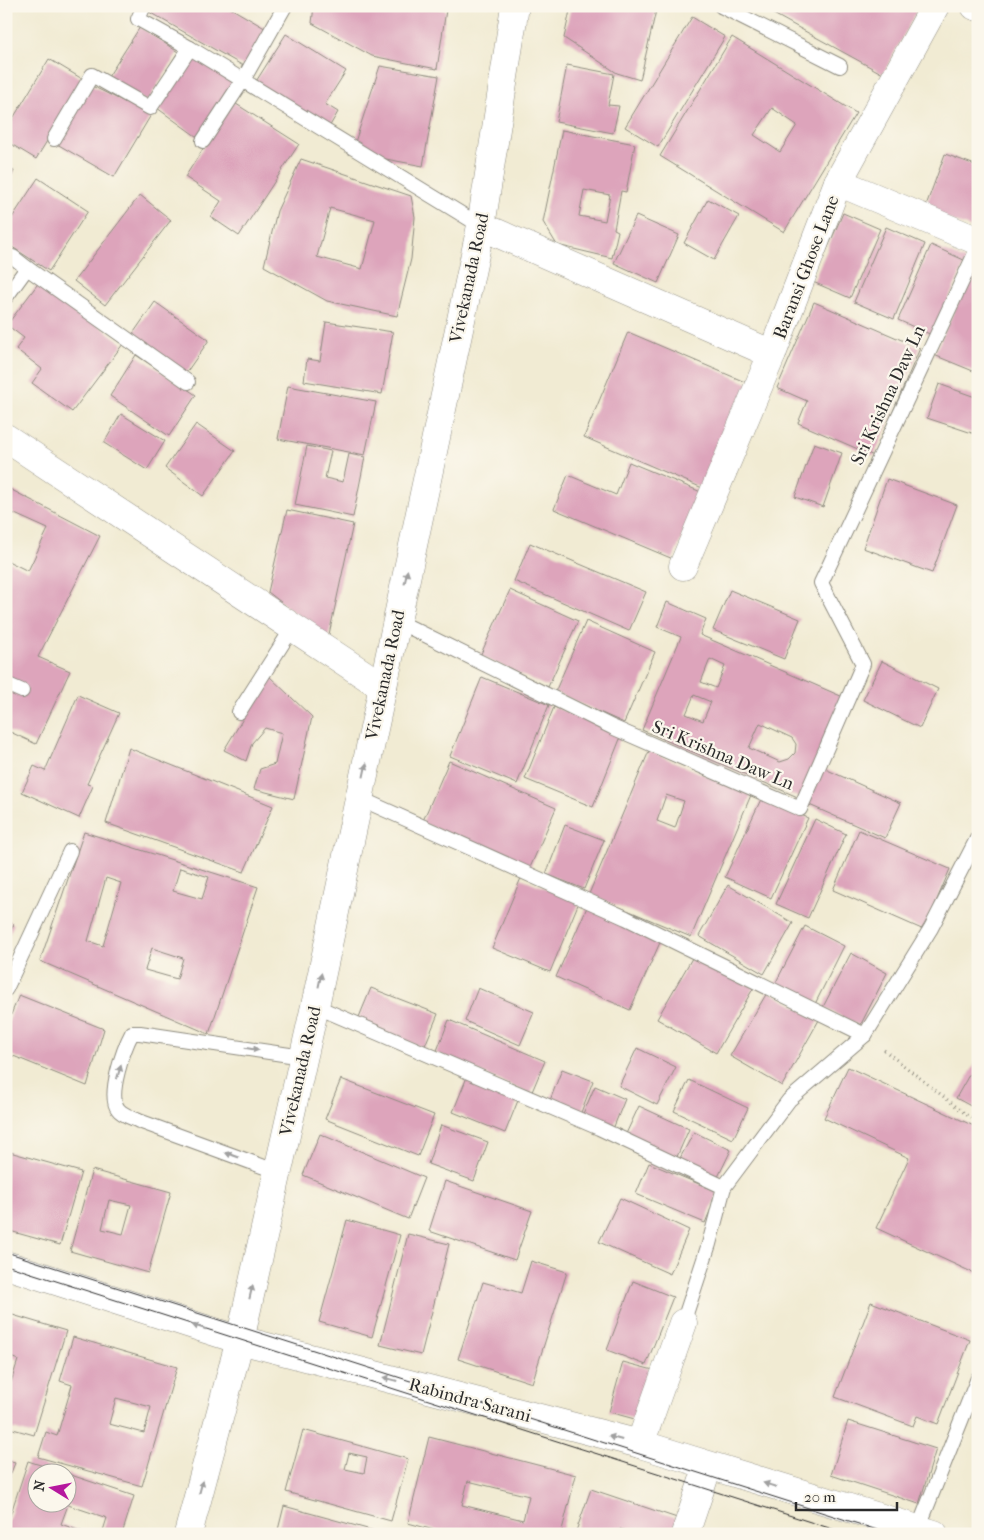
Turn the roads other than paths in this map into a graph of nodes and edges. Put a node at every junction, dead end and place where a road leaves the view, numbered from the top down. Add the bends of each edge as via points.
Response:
1 (285, 6) edge
2 (515, 6) edge
3 (721, 6) edge
4 (935, 6) edge
5 (141, 13) edge
6 (190, 48) junction
7 (840, 66) dead end
8 (243, 80) junction
9 (54, 139) dead end
10 (204, 142) dead end
11 (838, 182) junction
12 (481, 226) junction
13 (978, 241) edge
14 (978, 247) edge
15 (14, 258) dead end
16 (28, 268) junction
17 (6, 297) edge
18 (772, 354) junction
19 (188, 382) dead end
20 (6, 438) edge
21 (682, 566) dead end
22 (397, 621) junction
23 (292, 628) junction
24 (6, 684) edge
25 (382, 687) junction
26 (22, 691) dead end
27 (239, 712) dead end
28 (359, 798) junction
29 (978, 837) edge
30 (70, 851) dead end
31 (6, 989) edge
32 (315, 1006) junction
33 (865, 1035) junction
34 (303, 1057) junction
35 (278, 1172) junction
36 (724, 1187) junction
37 (6, 1265) edge
38 (683, 1323) joint
39 (240, 1340) junction
40 (978, 1378) edge
41 (640, 1444) junction
42 (708, 1466) junction
43 (926, 1531) edge
44 (188, 1534) edge
45 (685, 1534) edge

1 - 8 lane
2 - 12 main road, Vivekanada Road
3 - 7 lane
4 - 11 main road, Baransi Ghose Lane
5 - 6 lane
6 - 8 lane
6 - 9 lane via 150,108 92,75
8 - 10 lane
8 - 12 lane
11 - 13 main road
11 - 18 main road, Baransi Ghose Lane
12 - 18 main road, Baransi Ghose Lane
22 -> 12 main road, Vivekanada Road
14 - 22 lane, Sri Krishna Daw Ln via 821,583 863,664 800,809 612,727
15 - 16 lane
16 - 17 lane
16 - 19 lane
18 - 21 main road
20 - 23 main road
22 - 25 main road, Vivekanada Road
23 - 25 main road
23 - 27 lane
24 - 26 lane
28 -> 25 main road, Vivekanada Road
32 -> 28 main road, Vivekanada Road
28 - 33 lane via 626,918
29 - 33 lane via 931,928
30 - 31 lane
32 - 34 main road, Vivekanada Road
32 - 36 lane via 599,1128
33 - 36 lane via 790,1100
34 - 35 main road, Vivekanada Road
35 -> 34 lane via 119,1111 114,1102 115,1084 132,1033
39 -> 35 main road, Vivekanada Road
36 - 38 lane
39 -> 37 main road, Rabindra Sarani
38 - 41 main road
41 -> 39 main road, Rabindra Sarani
44 -> 39 main road, Vivekanada Road
40 - 43 lane
41 - 42 main road, Rabindra Sarani
43 -> 42 main road, Rabindra Sarani
42 - 45 main road

